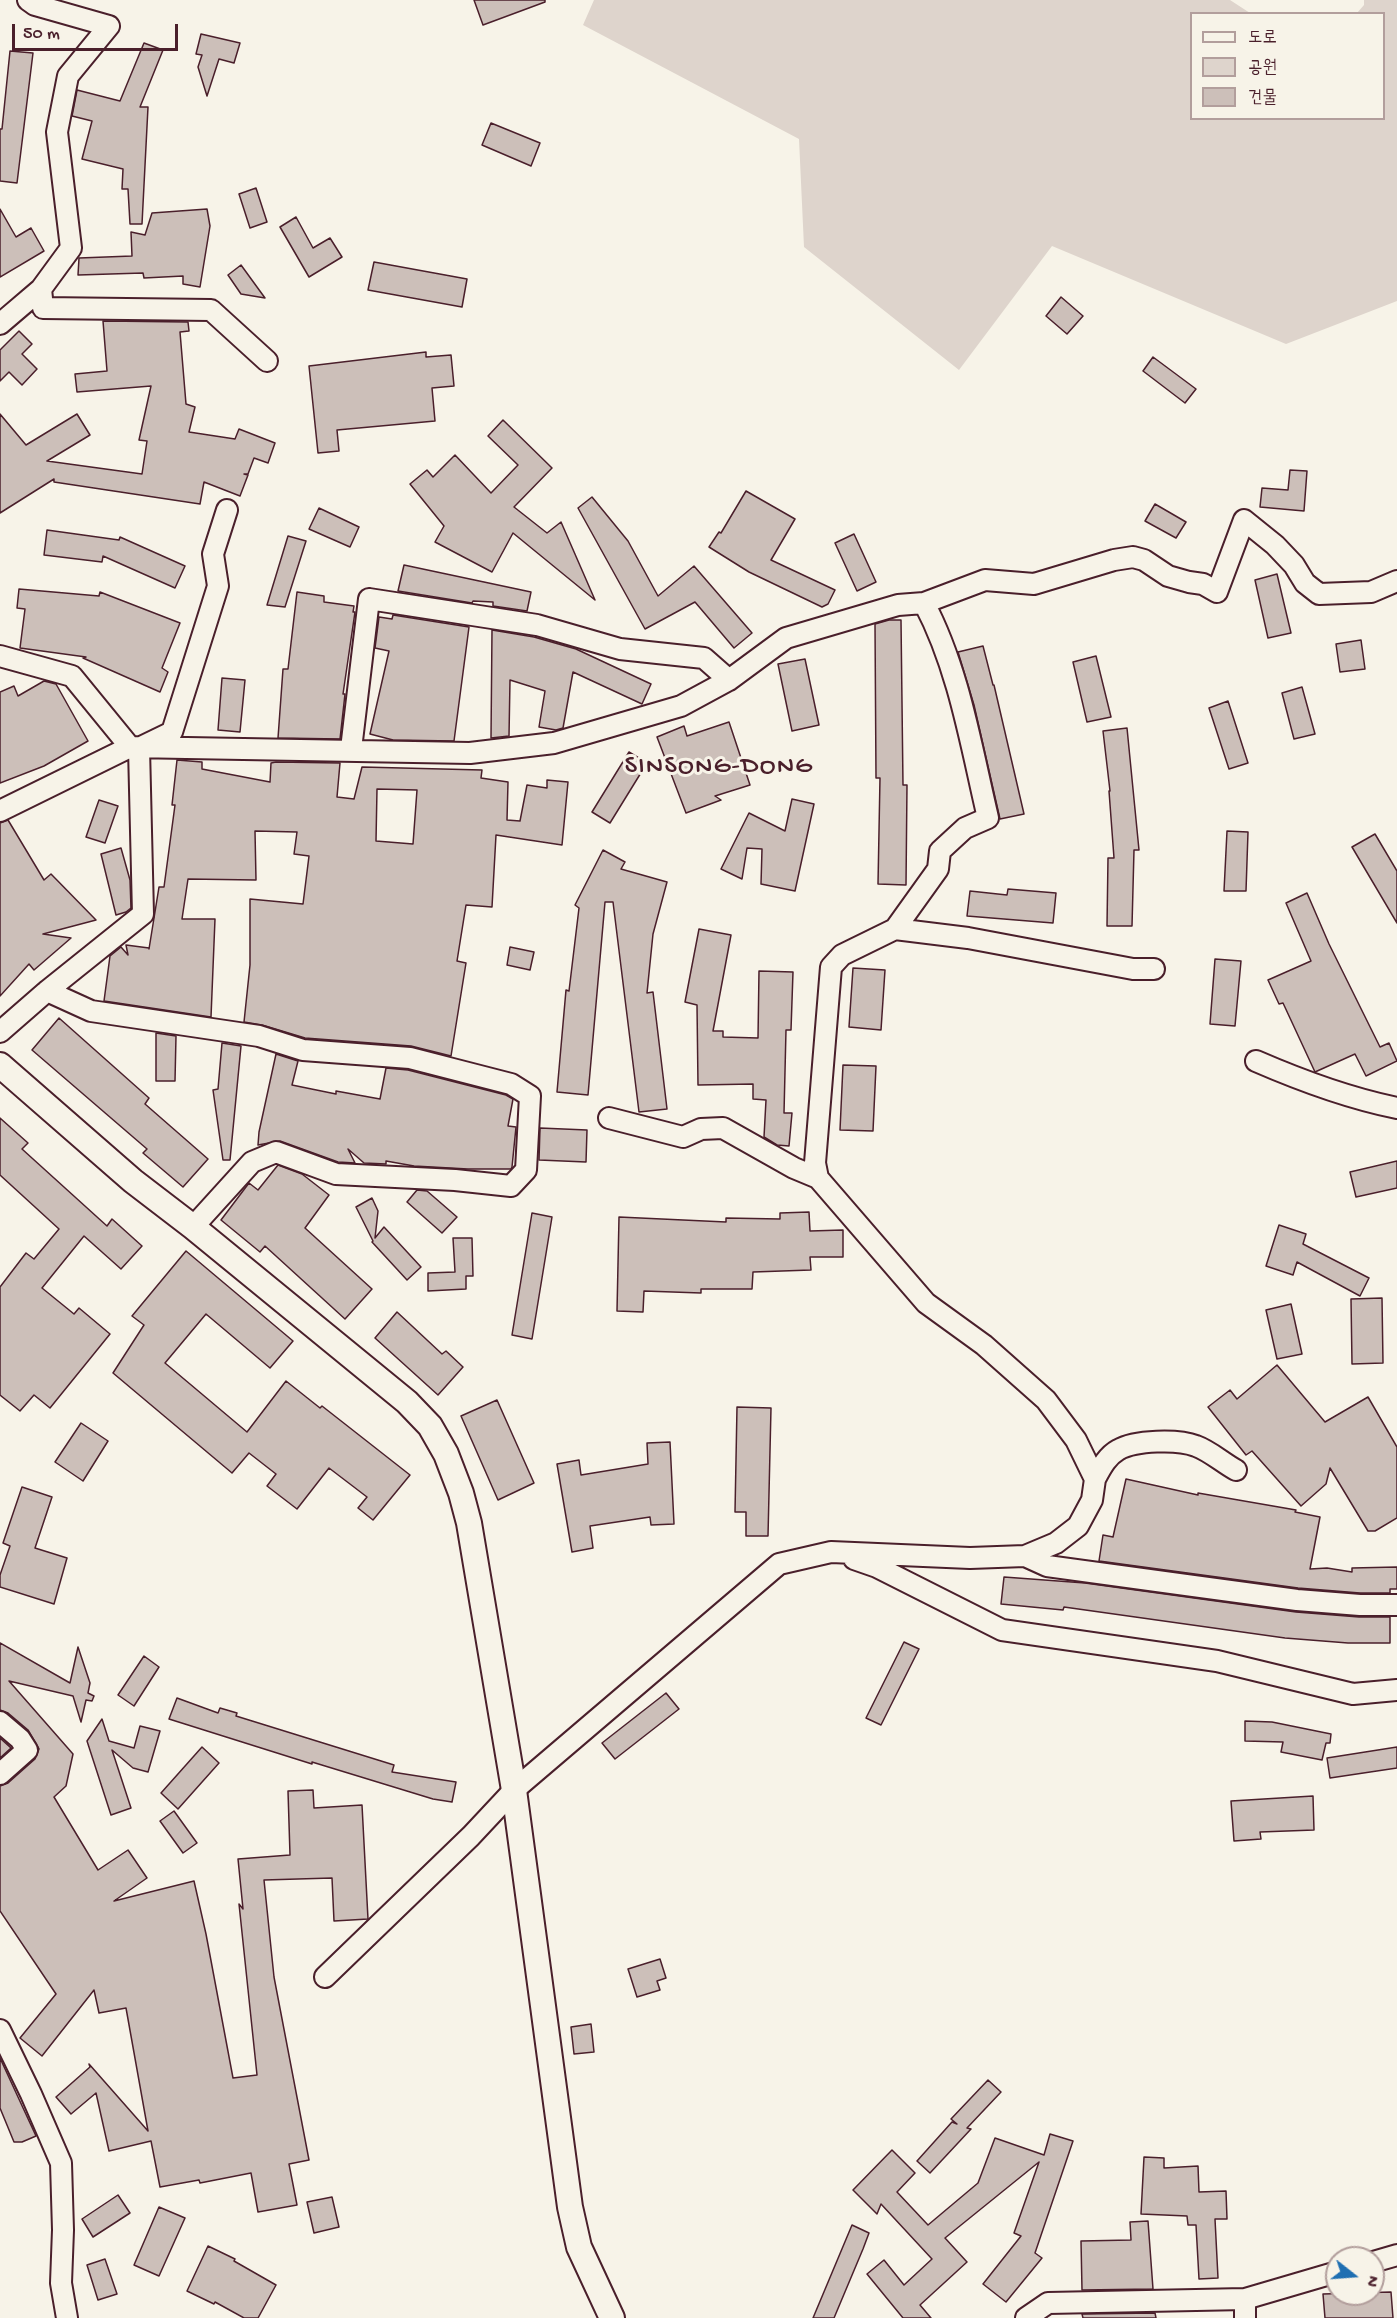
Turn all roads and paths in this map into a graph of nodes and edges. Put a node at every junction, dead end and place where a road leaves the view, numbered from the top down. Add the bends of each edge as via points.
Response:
1 (28, 0) edge
2 (41, 289) junction
3 (0, 324) edge
4 (267, 361) dead end
5 (227, 510) dead end
6 (1397, 581) edge
7 (924, 603) junction
8 (0, 656) edge
9 (729, 680) junction
10 (135, 748) junction
11 (351, 749) junction
12 (0, 812) edge
13 (895, 929) junction
14 (1154, 969) dead end
15 (47, 990) junction
16 (0, 1032) edge
17 (1256, 1061) dead end
18 (0, 1065) edge
19 (1397, 1108) edge
20 (609, 1118) dead end
21 (818, 1178) junction
22 (193, 1227) junction
23 (1236, 1470) dead end
24 (1095, 1479) junction
25 (831, 1552) junction
26 (1025, 1556) junction
27 (1397, 1605) edge
28 (1397, 1690) edge
29 (0, 1722) edge
30 (0, 1774) edge
31 (514, 1790) junction
32 (326, 1977) dead end
33 (0, 2030) edge
34 (1325, 2277) edge
35 (1245, 2308) edge
36 (67, 2318) edge
37 (612, 2318) edge
38 (1026, 2318) edge

1 - 2 street via 109,26 68,76 57,132 71,248
2 - 3 street
2 - 4 street via 43,308 211,310
5 - 10 street via 213,554 218,586 172,732
6 - 7 street via 1371,592 1319,594 1305,583 1275,545 1244,520 1217,592 1203,584 1168,576 1133,557 1034,584 986,580
7 - 9 street via 897,605 786,639
7 - 13 street via 941,634 988,818 965,828 940,851 938,869
8 - 10 street via 72,676
9 - 11 street via 681,706 554,743 470,753
9 - 11 street via 704,658 620,650 537,625 369,598
10 - 11 street
10 - 12 street
10 - 15 street via 143,914
13 - 14 street via 968,938 1133,969
13 - 21 street via 842,955 831,967 815,1163
15 - 16 street
15 - 22 street via 91,1011 259,1036 303,1050 410,1058 511,1084 530,1096 526,1170 511,1186 336,1174 276,1152 252,1162
17 - 19 street via 1320,1087
18 - 22 street via 88,1144
20 - 21 street via 683,1137 701,1129 723,1128
21 - 24 street via 926,1303 984,1345 1046,1400 1076,1440
22 - 31 street via 407,1402 430,1426 446,1454 469,1523
23 - 24 street via 1196,1446 1153,1442 1119,1449 1106,1459
24 - 26 street via 1092,1500 1078,1526 1056,1543
25 - 26 street via 970,1558
25 - 28 street via 877,1567 1002,1630 1217,1661 1353,1694
25 - 31 street via 779,1564
26 - 27 street via 1047,1566 1186,1585 1360,1605
29 - 30 street via 27,1750
31 - 32 street
31 - 37 street via 570,2207 579,2247
33 - 36 street via 61,2163 61,2283
34 - 35 street
35 - 38 street via 1048,2303

